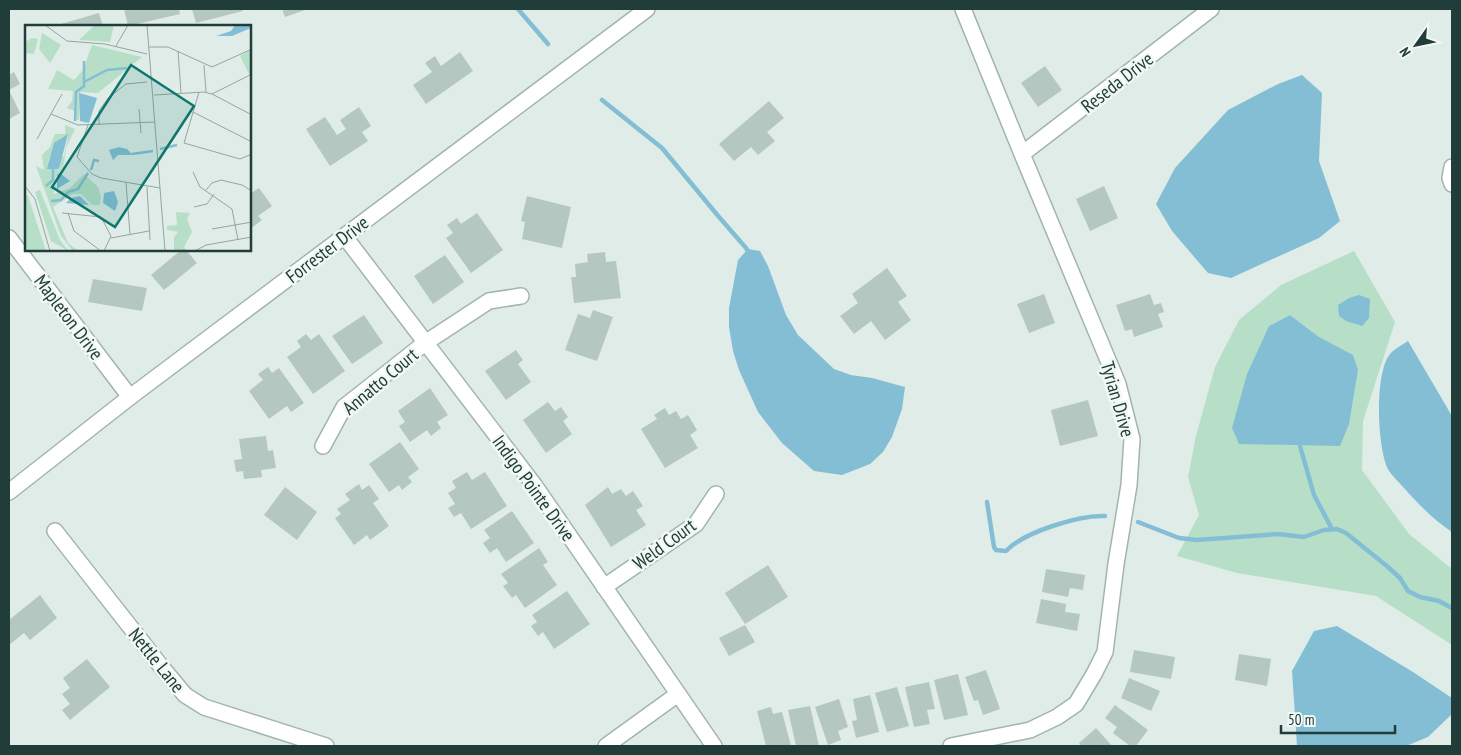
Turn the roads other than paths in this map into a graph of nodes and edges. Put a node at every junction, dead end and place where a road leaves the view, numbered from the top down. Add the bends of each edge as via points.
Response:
1 (648, 9) edge
2 (963, 9) edge
3 (1211, 9) edge
4 (1022, 154) junction
5 (1452, 167) edge
6 (1452, 184) edge
7 (345, 237) junction
8 (9, 238) edge
9 (521, 296) dead end
10 (425, 343) junction
11 (130, 397) junction
12 (323, 446) dead end
13 (9, 492) edge
14 (716, 494) dead end
15 (55, 531) dead end
16 (604, 587) junction
17 (678, 694) junction
18 (326, 746) edge
19 (606, 746) edge
20 (714, 746) edge
21 (951, 746) edge

1 - 7 street, Forrester Drive
2 - 4 street, Tyrian Drive
3 - 4 street, Reseda Drive
4 - 21 street, Tyrian Drive via 1118,384 1132,439 1129,485 1105,652 1076,704 1030,730
5 - 6 street
7 - 10 street, Indigo Pointe Drive
7 - 11 street, Forrester Drive
8 - 11 street, Mapleton Drive
9 - 10 street, Annatto Court via 489,301
10 - 12 street, Annatto Court via 344,407
10 - 16 street, Indigo Pointe Drive via 535,486
11 - 13 street, Forrester Drive
14 - 16 street, Weld Court via 696,524
15 - 18 street, Nettle Lane via 184,695 204,707
16 - 17 street, Indigo Pointe Drive
17 - 19 street
17 - 20 street, Indigo Pointe Drive

